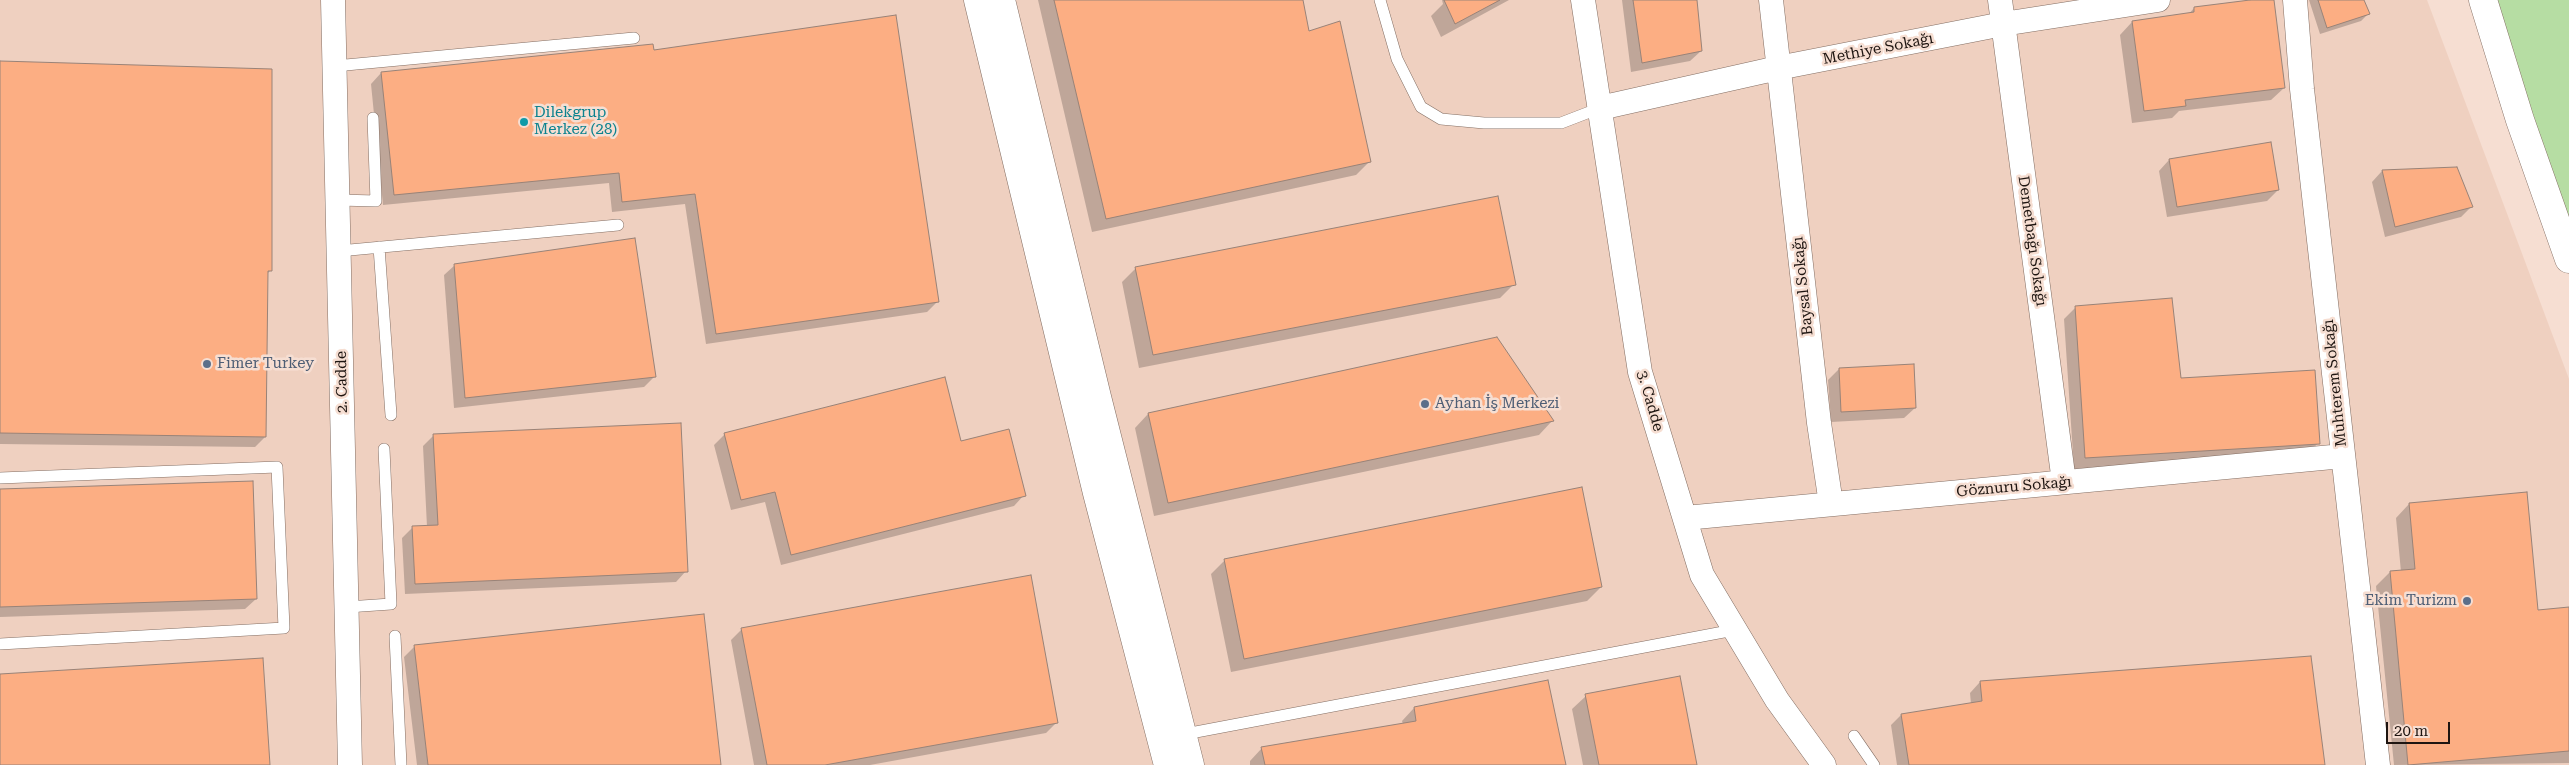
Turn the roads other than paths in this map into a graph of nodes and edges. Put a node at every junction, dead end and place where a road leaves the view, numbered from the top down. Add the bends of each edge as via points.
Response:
1 (333, 0) edge
2 (978, 0) edge
3 (1001, 0) edge
4 (1380, 0) edge
5 (1583, 0) edge
6 (1771, 0) edge
7 (2000, 0) edge
8 (2158, 0) edge
9 (2295, 0) edge
10 (2467, 0) edge
11 (2483, 0) edge
12 (2003, 24) junction
13 (634, 38) dead end
14 (335, 66) junction
15 (1778, 68) junction
16 (1600, 108) junction
17 (373, 118) dead end
18 (2520, 120) junction
19 (338, 200) junction
20 (618, 225) dead end
21 (379, 248) junction
22 (339, 251) junction
23 (2569, 259) edge
24 (391, 416) dead end
25 (384, 450) dead end
26 (2343, 456) junction
27 (0, 478) edge
28 (2064, 482) junction
29 (1830, 504) junction
30 (1685, 518) junction
31 (347, 607) junction
32 (1734, 630) junction
33 (395, 636) dead end
34 (0, 644) edge
35 (1172, 736) junction
36 (1854, 736) dead end
37 (350, 765) edge
38 (402, 765) edge
39 (1168, 765) edge
40 (1190, 765) edge
41 (1824, 765) edge
42 (1874, 765) edge
43 (2378, 765) edge

1 - 14 street, 2. Cadde
2 - 35 street via 1097,493
3 - 35 street
4 - 16 lane via 1397,59 1421,107 1441,119 1484,123 1561,123
5 - 16 street, 3. Cadde
6 - 15 street, Baysal Sokağı
7 - 12 street, Demetbağı Sokağı
8 - 12 street, Methiye Sokağı
9 - 26 street, Muhterem Sokağı
10 - 18 street
11 - 18 street
12 - 15 street, Methiye Sokağı
12 - 28 street, Demetbağı Sokağı
13 - 14 lane
14 - 19 street, 2. Cadde
15 - 16 street, Methiye Sokağı
15 - 29 street, Baysal Sokağı
16 - 30 street, 3. Cadde via 1640,372
17 - 19 lane via 376,201
18 - 23 street
19 - 22 street, 2. Cadde
20 - 21 lane
21 - 22 lane
21 - 24 lane
22 - 31 street, 2. Cadde
25 - 31 lane via 391,604
26 - 28 street, Göznuru Sokağı
26 - 43 street, Muhterem Sokağı
27 - 34 lane via 277,467 284,628
28 - 29 street, Göznuru Sokağı
29 - 30 street, Göznuru Sokağı
30 - 32 street, 3. Cadde via 1702,575
31 - 37 street, 2. Cadde
32 - 35 lane
32 - 41 street, 3. Cadde via 1777,700
33 - 38 lane
35 - 39 street
35 - 40 street
36 - 42 lane

